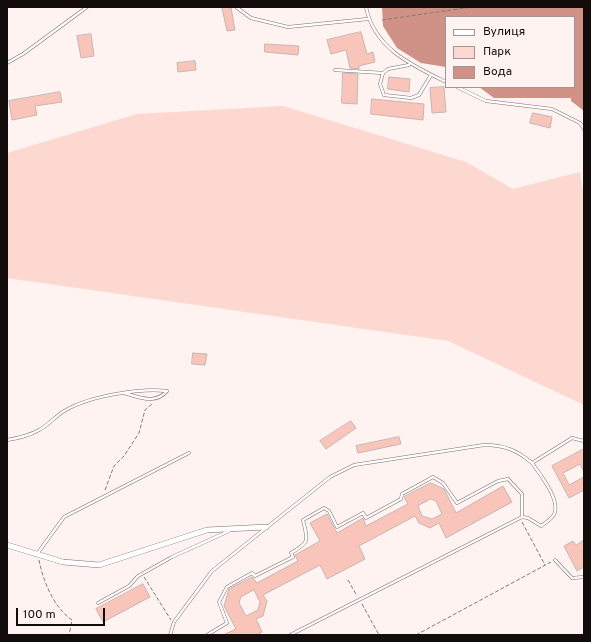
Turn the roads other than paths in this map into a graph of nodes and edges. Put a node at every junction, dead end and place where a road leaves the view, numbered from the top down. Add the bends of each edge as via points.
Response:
1 (87, 7) edge
2 (236, 7) edge
3 (366, 7) edge
4 (368, 19) junction
5 (7, 63) edge
6 (410, 65) junction
7 (335, 70) dead end
8 (383, 73) junction
9 (431, 75) junction
10 (445, 82) edge
11 (459, 88) edge
12 (584, 129) edge
13 (124, 393) junction
14 (7, 440) edge
15 (584, 441) edge
16 (189, 453) dead end
17 (532, 463) junction
18 (521, 518) junction
19 (266, 526) junction
20 (233, 529) junction
21 (7, 545) edge
22 (37, 554) junction
23 (555, 560) road end
24 (584, 577) edge
25 (98, 603) dead end
26 (170, 635) edge
27 (207, 635) edge
28 (290, 635) edge

1 - 5 lane
2 - 4 lane via 251,18 288,27
3 - 4 lane
4 - 6 lane via 384,44
6 - 8 lane via 388,69
6 - 9 lane
7 - 8 lane
8 - 9 lane via 380,84 384,95 411,98 419,95
9 - 10 lane
11 - 12 lane via 486,100 552,109 580,123
13 - 13 lane via 167,391 155,400
13 - 14 lane via 105,396 68,409 40,430
15 - 17 lane via 572,438
16 - 22 lane via 64,517
17 - 18 lane via 550,489 556,511 553,517 541,526 528,518
17 - 19 lane via 514,450 499,445 484,445 354,465 330,477
18 - 27 lane via 522,494 508,479 498,481 456,503 443,483 433,477 402,494 401,499 366,518 363,513 337,526 329,511 324,508 303,520 307,540 305,545 291,553 292,557 255,576 252,573 227,587 219,602 227,623
18 - 28 lane
19 - 20 street
19 - 26 lane via 212,571 174,623
20 - 22 street via 207,530 99,565 59,561
20 - 25 lane via 172,557
21 - 22 street
23 - 24 lane via 572,578

